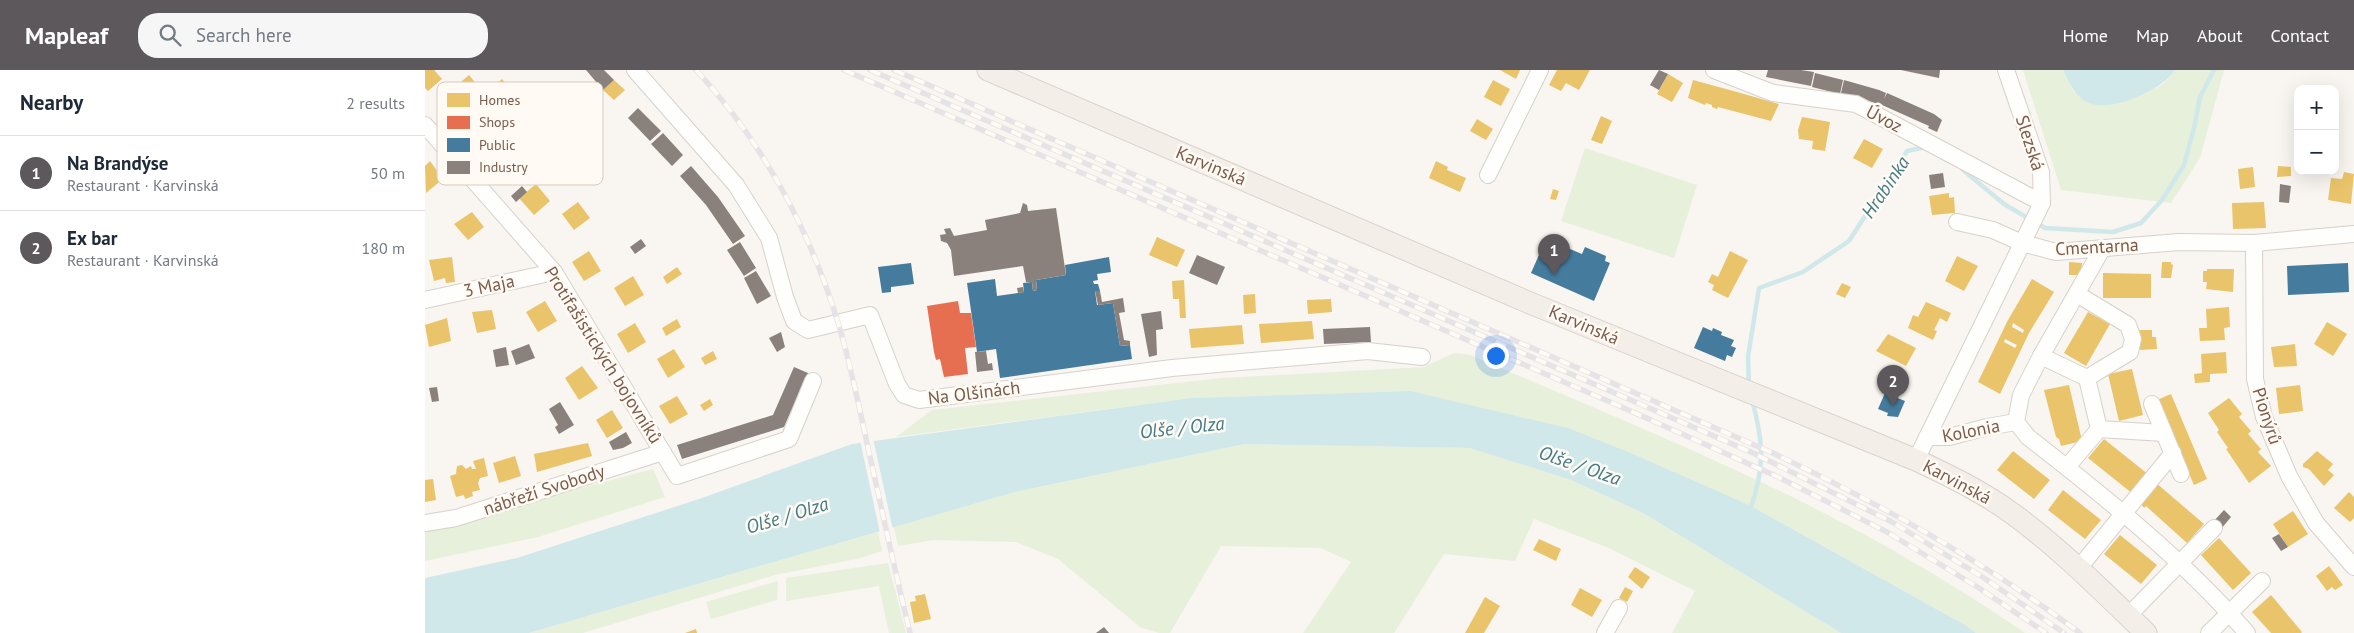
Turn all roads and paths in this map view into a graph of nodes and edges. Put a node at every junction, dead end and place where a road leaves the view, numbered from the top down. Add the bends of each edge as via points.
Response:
1 (635, 70) edge
2 (988, 70) edge
3 (1540, 70) edge
4 (1714, 70) edge
5 (2006, 70) edge
6 (425, 125) edge
7 (437, 139) edge
8 (1488, 175) dead end
9 (478, 185) edge
10 (2040, 208) junction
11 (1957, 222) dead end
12 (2354, 234) edge
13 (2024, 240) junction
14 (2254, 242) junction
15 (2102, 250) junction
16 (554, 272) junction
17 (2077, 294) junction
18 (425, 300) edge
19 (2041, 356) junction
20 (1422, 357) dead end
21 (2087, 378) junction
22 (813, 381) dead end
23 (2152, 404) dead end
24 (2016, 422) junction
25 (2099, 429) junction
26 (2164, 433) junction
27 (1927, 437) junction
28 (663, 452) junction
29 (2173, 453) junction
30 (1917, 460) junction
31 (2067, 467) junction
32 (2181, 474) dead end
33 (2123, 513) junction
34 (425, 523) edge
35 (2214, 528) dead end
36 (2179, 564) junction
37 (2354, 566) edge
38 (2078, 569) junction
39 (2262, 580) dead end
40 (1619, 608) dead end
41 (2229, 612) junction
42 (2128, 616) junction
43 (1605, 633) edge
44 (2146, 633) edge
45 (2209, 633) edge
46 (2247, 633) edge

1 - 20 street, Na Olšinách via 736,184 769,238 794,321 808,330 869,315 904,395 919,400 1172,368 1368,351
2 - 30 main road, Karvinská via 1530,303
3 - 8 street
4 - 10 street, Úvoz via 1773,93 1856,104
5 - 10 street, Slezská via 2041,172
6 - 7 street, Protifašistických bojovníků
9 - 16 street, Protifašistických bojovníků
10 - 13 street, Slezská
11 - 13 street, Cmentarna
12 - 14 street, Cmentarna
13 - 15 street, Cmentarna via 2056,252
13 - 27 street
14 - 15 street, Cmentarna via 2179,242
14 - 37 street, Pionýrů via 2255,380 2263,417 2289,476 2316,523
15 - 17 street, Kolonia
16 - 18 street, 3 Maja
16 - 28 street, Protifašistických bojovníků
17 - 19 street, Kolonia
17 - 21 street via 2128,324 2133,339 2130,352
19 - 21 street
19 - 24 street, Kolonia via 2021,395
21 - 25 street
22 - 28 street, Protifašistických bojovníků via 789,438 677,476
23 - 26 street
24 - 27 street, Kolonia via 1940,438
24 - 31 street, Kolonia via 2028,437
25 - 26 street
25 - 31 street
26 - 29 street
27 - 30 street
28 - 34 street, nábřeží Svobody via 456,518
29 - 32 street
29 - 33 street
30 - 38 main road, Karvinská via 1965,484 2011,513
31 - 33 street, Kolonia
33 - 36 street, Kolonia
33 - 38 street
35 - 36 street
36 - 41 street, Kolonia
36 - 42 street
38 - 42 main road, Karvinská
39 - 41 street
40 - 43 street
41 - 45 street
41 - 46 street, Kolonia
42 - 44 main road, Karvinská

